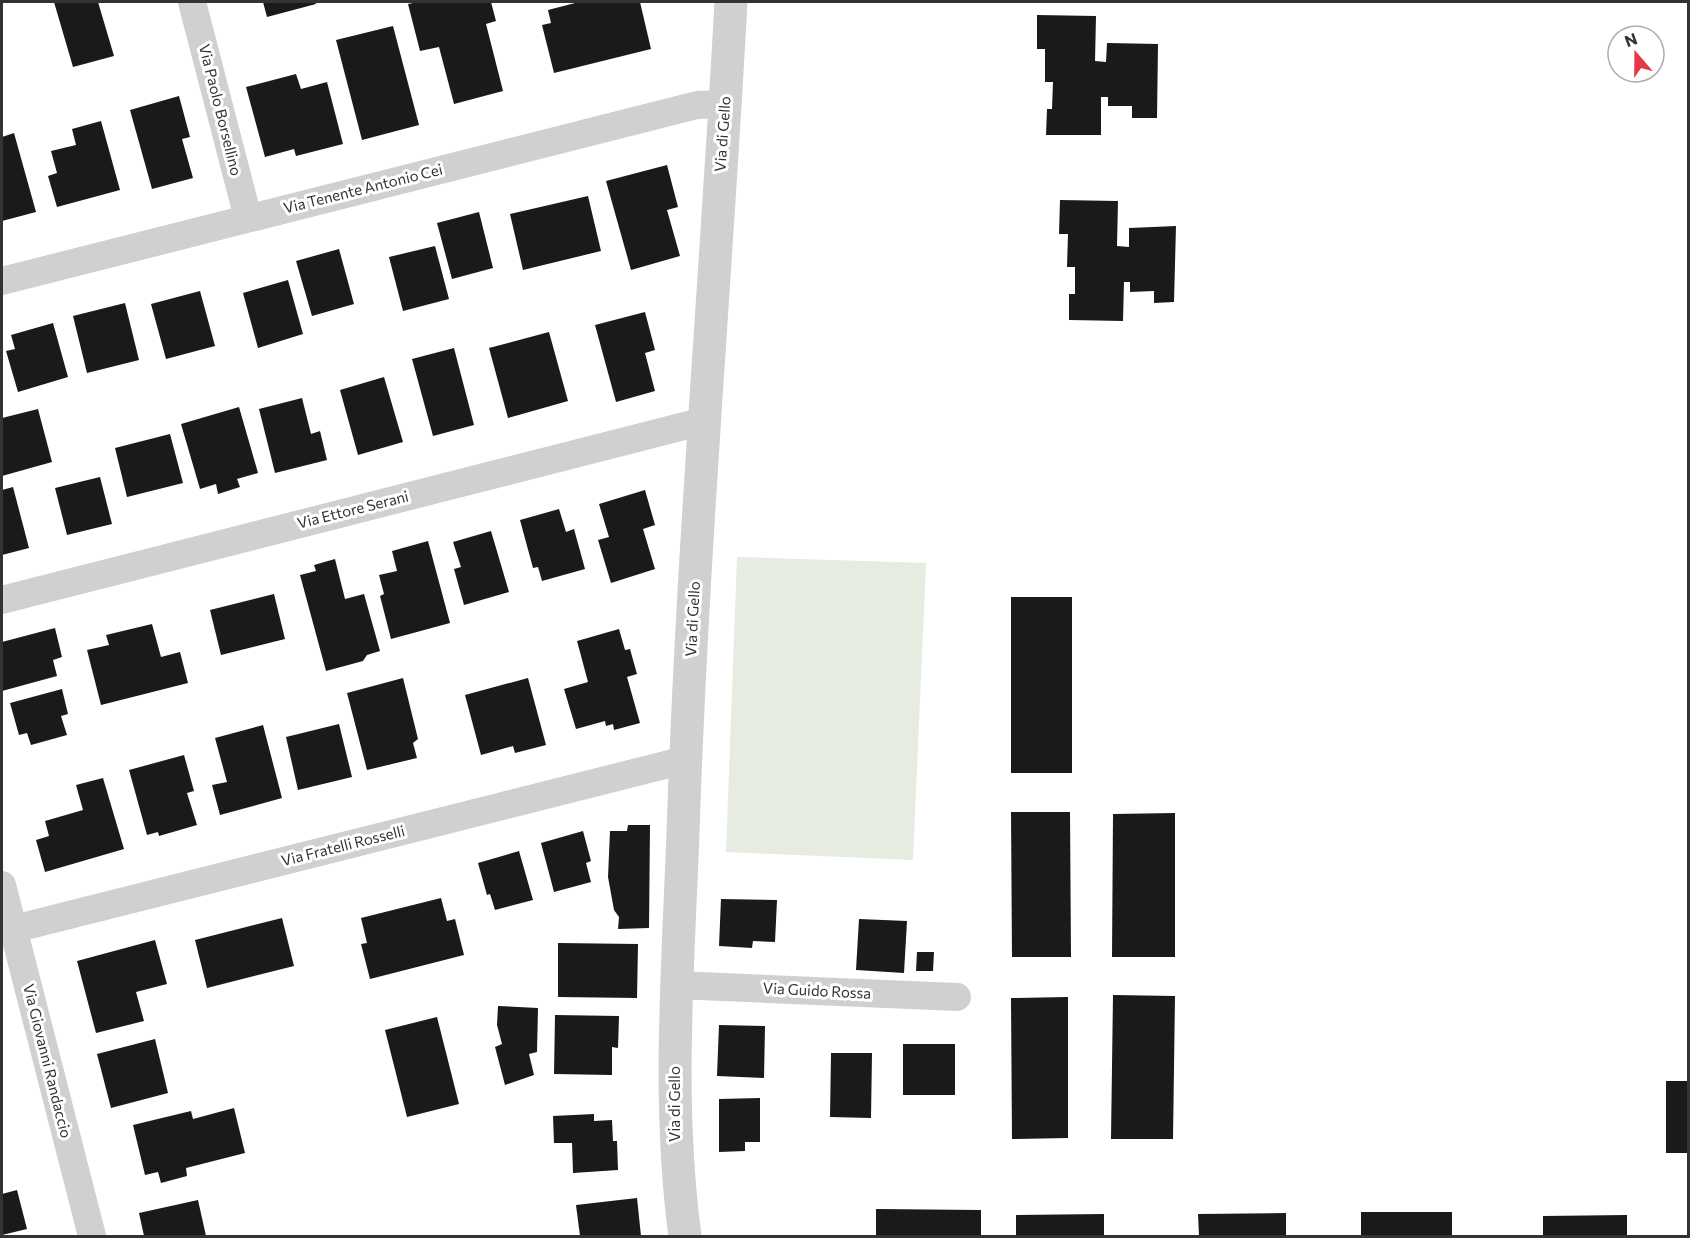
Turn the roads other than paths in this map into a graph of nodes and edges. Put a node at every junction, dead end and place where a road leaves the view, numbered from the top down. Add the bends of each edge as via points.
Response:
1 (192, 2) edge
2 (731, 2) edge
3 (725, 104) junction
4 (248, 218) junction
5 (2, 281) edge
6 (704, 421) junction
7 (2, 600) edge
8 (685, 760) junction
9 (2, 885) edge
10 (7, 931) edge
11 (677, 985) junction
12 (957, 997) dead end
13 (92, 1236) edge
14 (685, 1236) edge

1 - 4 street, Via Paolo Borsellino
2 - 3 street, Via di Gello
3 - 4 street, Via Tenente Antonio Cei via 697,105
3 - 6 street, Via di Gello
4 - 5 street, Via Tenente Antonio Cei
6 - 7 street, Via Ettore Serani
6 - 8 street, Via di Gello
8 - 10 street, Via Fratelli Rosselli
8 - 11 street, Via di Gello
9 - 10 street, Via Giovanni Randaccio
10 - 13 street, Via Giovanni Randaccio
11 - 12 street, Via Guido Rossa
11 - 14 street, Via di Gello via 674,1129

